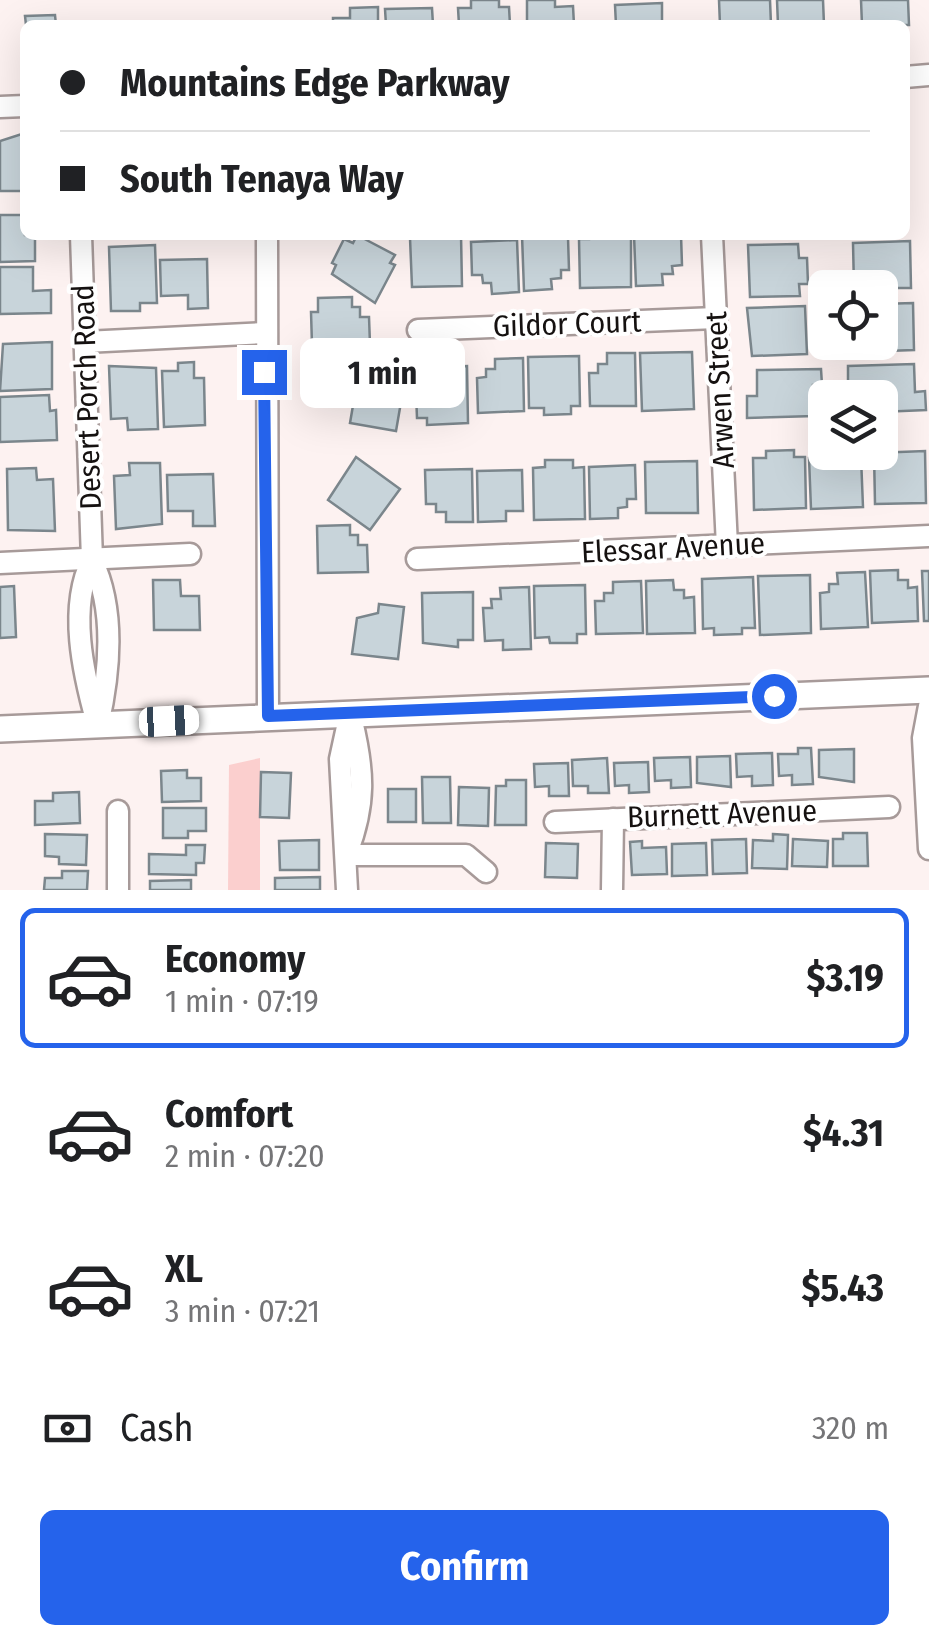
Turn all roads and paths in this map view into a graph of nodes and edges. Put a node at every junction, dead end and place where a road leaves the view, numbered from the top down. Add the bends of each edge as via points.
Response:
1 (82, 240) edge
2 (267, 240) edge
3 (712, 240) edge
4 (716, 318) junction
5 (418, 330) dead end
6 (264, 333) junction
7 (86, 342) junction
8 (929, 536) edge
9 (727, 546) junction
10 (190, 554) dead end
11 (417, 559) dead end
12 (92, 560) junction
13 (0, 563) edge
14 (929, 690) edge
15 (929, 706) edge
16 (350, 713) junction
17 (268, 716) junction
18 (98, 725) junction
19 (0, 729) edge
20 (889, 807) dead end
21 (118, 812) dead end
22 (613, 819) junction
23 (555, 822) dead end
24 (929, 848) edge
25 (346, 855) junction
26 (486, 872) dead end
27 (118, 890) edge
28 (346, 890) edge
29 (612, 890) edge

1 - 7 street, Desert Porch Road
2 - 6 street
3 - 4 street, Arwen Street
4 - 5 street, Gildor Court
4 - 9 street, Arwen Street
6 - 7 street
6 - 17 street
7 - 12 street, Desert Porch Road
8 - 9 street, Elessar Avenue
9 - 11 street, Elessar Avenue
10 - 12 street
12 - 13 street
12 - 18 street, Desert Porch Road via 80,584 84,678
14 - 16 street
15 - 24 street via 923,738
16 - 17 street
16 - 25 street via 340,759
17 - 18 street
18 - 19 street
20 - 22 street, Burnett Avenue
21 - 27 street
22 - 23 street, Burnett Avenue
22 - 29 street
25 - 26 street via 466,855
25 - 28 street

